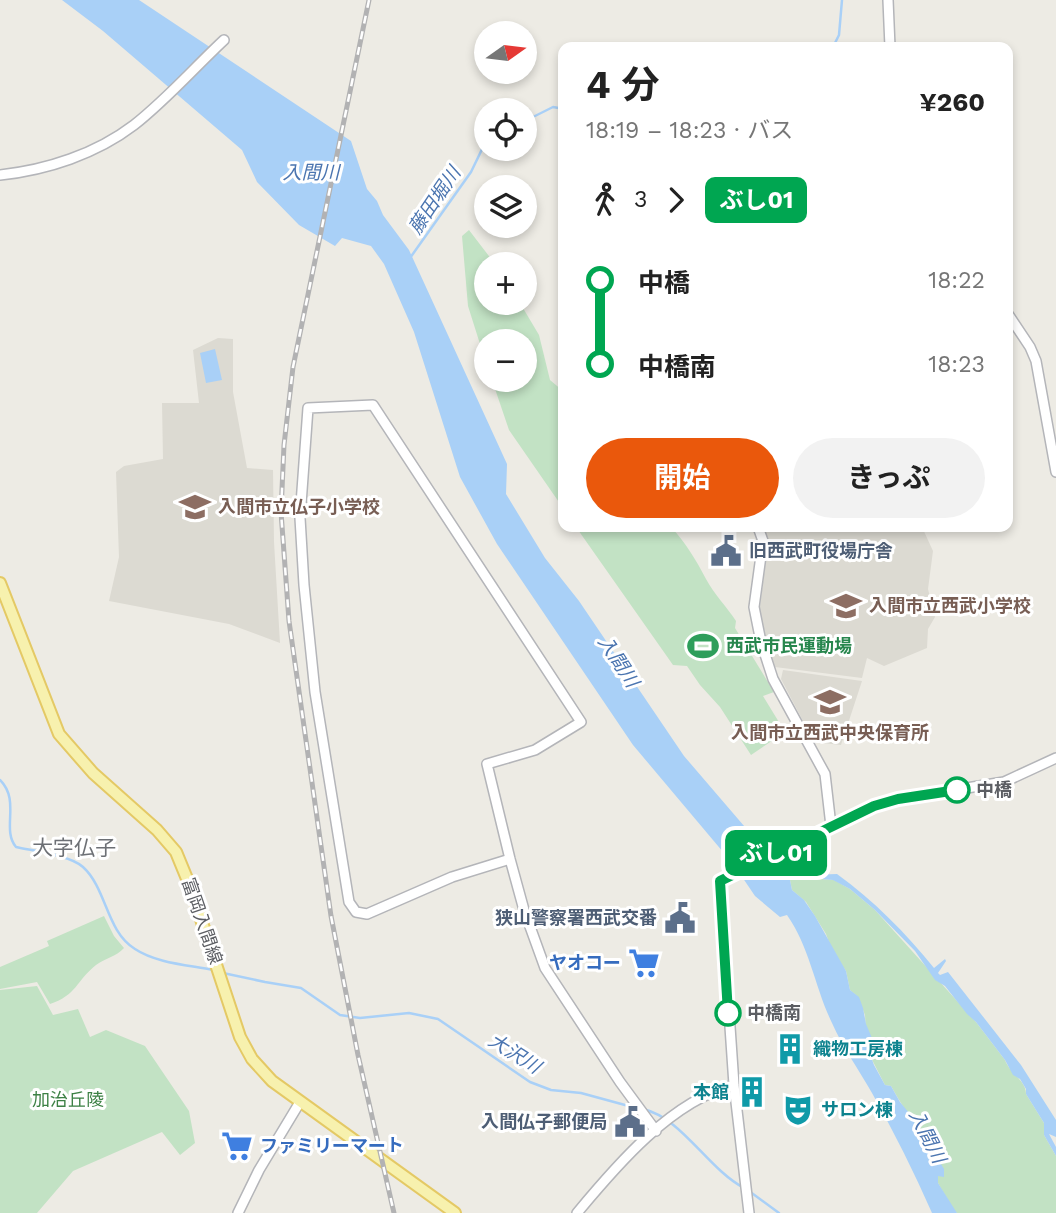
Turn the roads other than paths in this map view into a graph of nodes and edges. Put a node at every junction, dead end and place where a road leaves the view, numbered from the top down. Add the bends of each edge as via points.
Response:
1 (888, 0) edge
2 (224, 40) dead end
3 (890, 42) edge
4 (0, 175) edge
5 (1013, 322) edge
6 (1056, 471) edge
7 (760, 532) edge
8 (0, 583) edge
9 (1056, 758) edge
10 (830, 827) junction
11 (510, 859) junction
12 (734, 1085) junction
13 (300, 1102) junction
14 (660, 1128) junction
15 (237, 1213) edge
16 (455, 1213) edge
17 (577, 1213) edge
18 (749, 1213) edge

1 - 3 street
2 - 4 street via 134,125 114,138 69,160
5 - 6 street via 1036,361
7 - 10 street via 763,541 754,602 759,635 774,679 825,774
8 - 13 main road, 富岡入間線 via 59,734 176,852 240,1037 272,1082
9 - 10 street via 1004,782 887,801
10 - 12 street via 720,881
11 - 11 street via 452,877 367,914 356,912 349,902 315,692 304,585 301,496 308,408 373,405 582,722 535,750 487,764
11 - 14 street via 545,968 620,1082
12 - 14 street via 709,1094
12 - 18 street
13 - 15 street
13 - 16 main road, 富岡入間線
14 - 17 street via 616,1168

